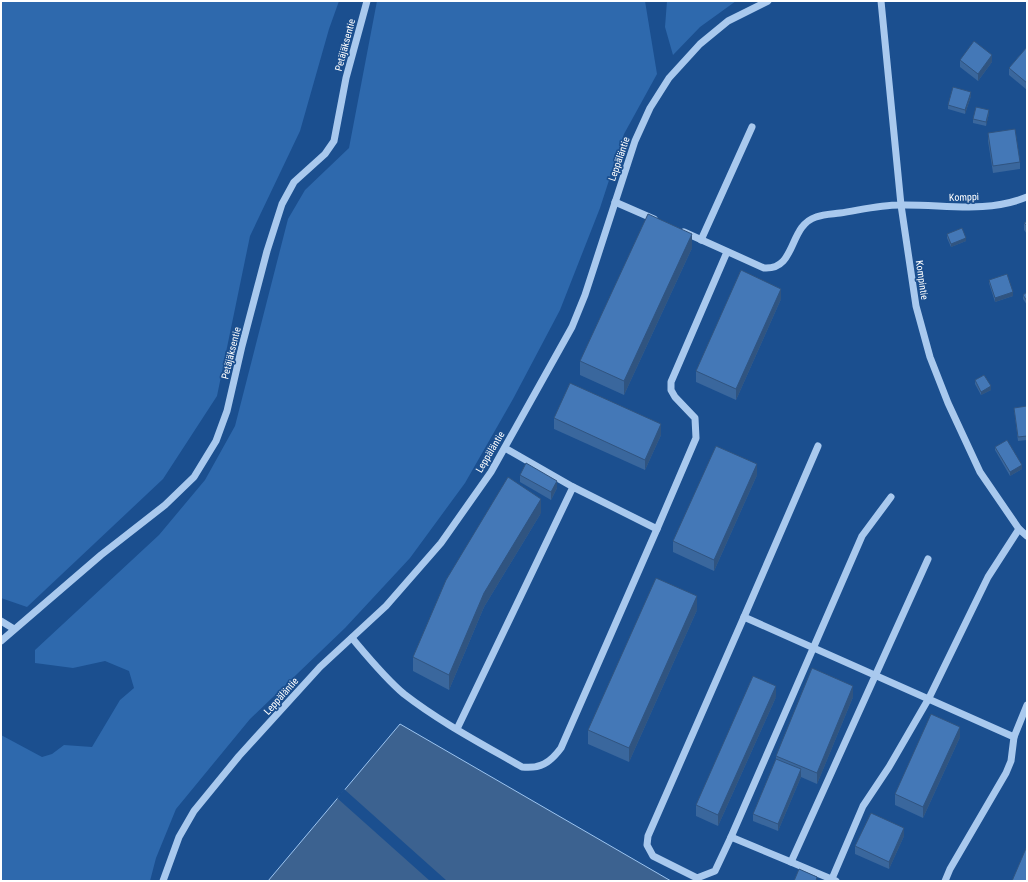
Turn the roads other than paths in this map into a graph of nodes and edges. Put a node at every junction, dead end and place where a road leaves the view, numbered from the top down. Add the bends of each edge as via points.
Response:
1 (367, 1) edge
2 (768, 1) edge
3 (881, 1) edge
4 (752, 127) dead end
5 (1027, 197) edge
6 (615, 202) junction
7 (901, 205) junction
8 (658, 221) edge
9 (680, 230) edge
10 (701, 240) junction
11 (727, 252) junction
12 (818, 446) dead end
13 (505, 448) junction
14 (573, 487) junction
15 (891, 497) dead end
16 (657, 529) junction
17 (1019, 530) junction
18 (1027, 536) edge
19 (928, 559) dead end
20 (744, 617) junction
21 (1, 622) edge
22 (14, 629) junction
23 (352, 638) junction
24 (1, 641) edge
25 (812, 647) junction
26 (876, 675) junction
27 (929, 698) junction
28 (1027, 705) edge
29 (457, 729) junction
30 (1014, 736) junction
31 (731, 836) junction
32 (791, 862) junction
33 (833, 880) edge
34 (163, 881) edge
35 (945, 881) edge

1 - 22 street, Petäjäksentie via 346,78 334,141 325,154 294,182 282,204 261,274 227,411 216,441 194,477 165,505
2 - 6 street, Leppäläntie via 728,21 700,44 669,78 650,108 635,141
3 - 7 street, Kompintie
4 - 10 street
5 - 7 street, Komppi via 1018,201 968,208
6 - 8 street
6 - 13 street, Leppäläntie via 572,327
7 - 11 street, Komppi via 816,217 803,224 783,263 774,268 764,268
7 - 17 street, Kompintie via 916,306 930,357 980,472
9 - 10 street, Komppi
10 - 11 street, Komppi
11 - 16 street via 671,382 670,390 695,418 696,438
12 - 20 street
13 - 14 street
13 - 23 street, Leppäläntie via 441,542 386,606
14 - 16 street
14 - 29 street
15 - 25 street via 862,536
16 - 29 street via 562,748 553,759 543,766 522,767
17 - 18 street, Kompintie
17 - 27 street via 988,577
19 - 26 street
20 - 25 street
20 - 31 street via 648,836 647,845 653,856 696,878 715,871
21 - 22 street
22 - 24 street, Petäjäksentie
23 - 29 street via 403,693
23 - 34 street, Leppäläntie via 315,673 239,756 194,811 179,837
25 - 26 street
25 - 31 street
26 - 27 street
26 - 32 street
27 - 30 street
27 - 33 street via 863,806
28 - 30 street
30 - 35 street via 1011,761 1006,774 950,868
31 - 32 street
32 - 33 street

